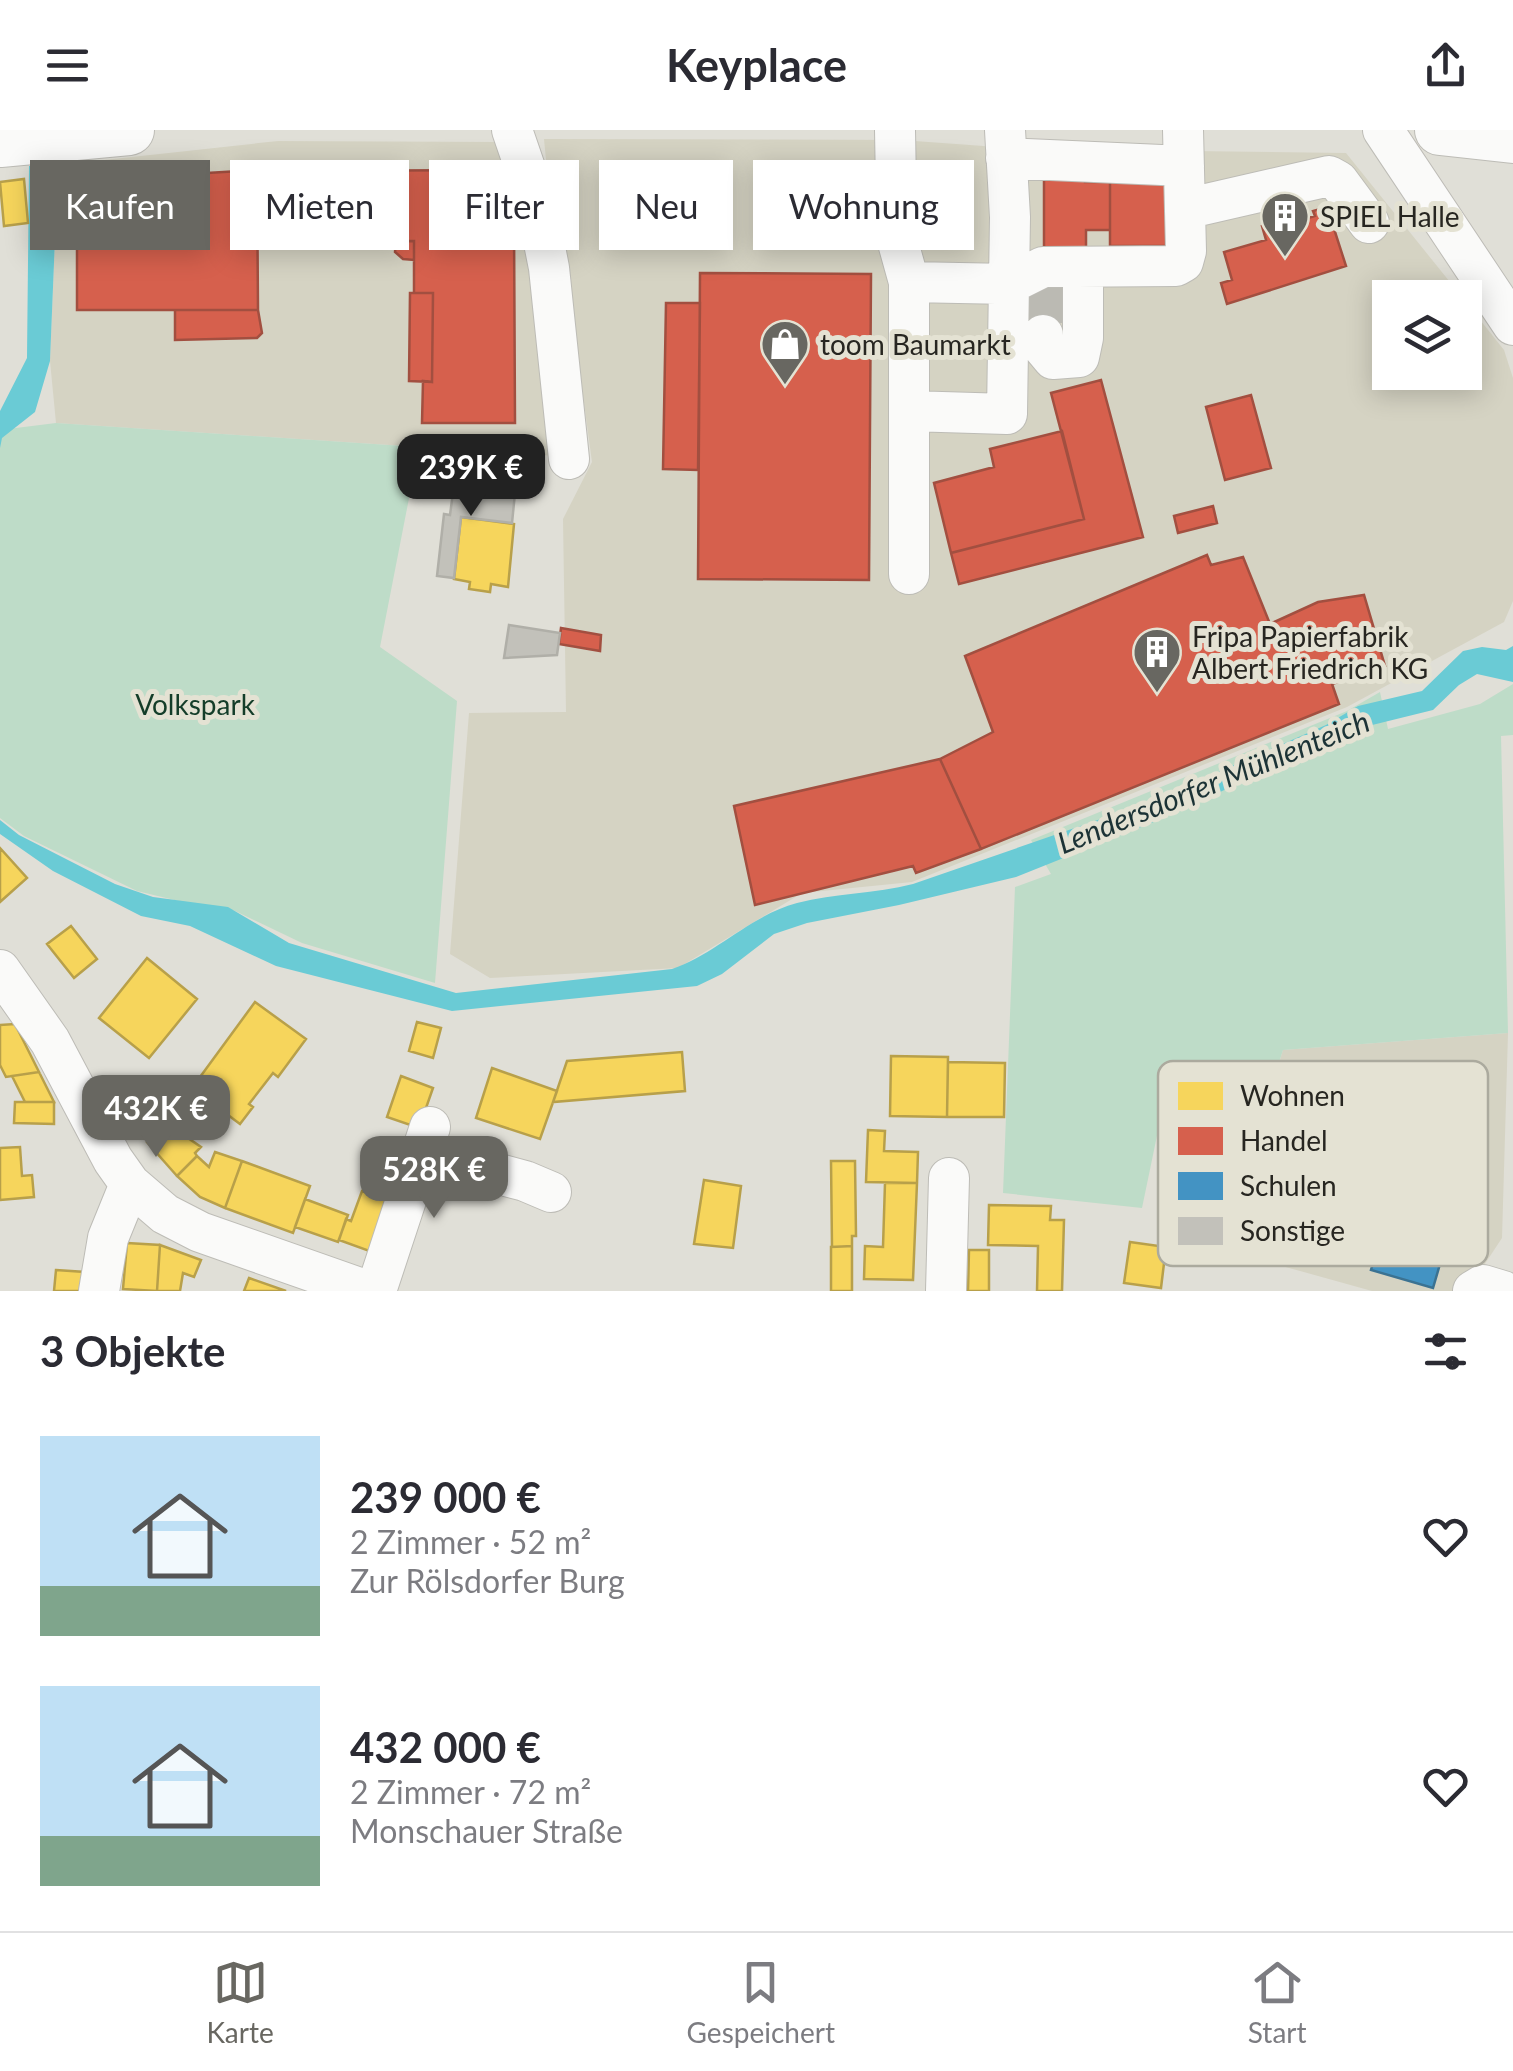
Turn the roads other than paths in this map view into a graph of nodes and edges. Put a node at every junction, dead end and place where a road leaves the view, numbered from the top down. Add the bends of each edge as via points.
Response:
1 (129, 130) edge
2 (512, 130) edge
3 (895, 130) edge
4 (1383, 130) edge
5 (1440, 130) edge
6 (1513, 138) edge
7 (0, 142) edge
8 (1006, 144) edge
9 (1184, 148) edge
10 (1185, 209) junction
11 (1369, 222) dead end
12 (1083, 266) junction
13 (1031, 278) junction
14 (909, 282) junction
15 (1513, 325) edge
16 (1043, 335) dead end
17 (909, 411) junction
18 (569, 459) dead end
19 (909, 574) dead end
20 (0, 970) edge
21 (430, 1127) dead end
22 (414, 1170) junction
23 (949, 1178) dead end
24 (130, 1184) junction
25 (552, 1192) dead end
26 (99, 1291) edge
27 (372, 1291) edge
28 (946, 1291) edge
29 (1473, 1291) edge
30 (1503, 1291) edge

1 - 7 main road
2 - 18 street via 549,268
3 - 14 street via 897,239
4 - 15 street
5 - 6 main road
8 - 9 street
8 - 13 street
9 - 10 street
10 - 11 street via 1329,176
10 - 12 street via 1186,252 1176,266
12 - 13 street
12 - 16 street via 1079,357 1053,359 1042,347
13 - 14 street
13 - 17 street via 1007,414
14 - 17 street
17 - 19 street
20 - 24 street via 50,1040
21 - 22 street
22 - 25 street via 453,1162
22 - 27 street
23 - 28 street
24 - 26 street via 108,1238
24 - 27 street via 164,1214 200,1232
29 - 30 street

